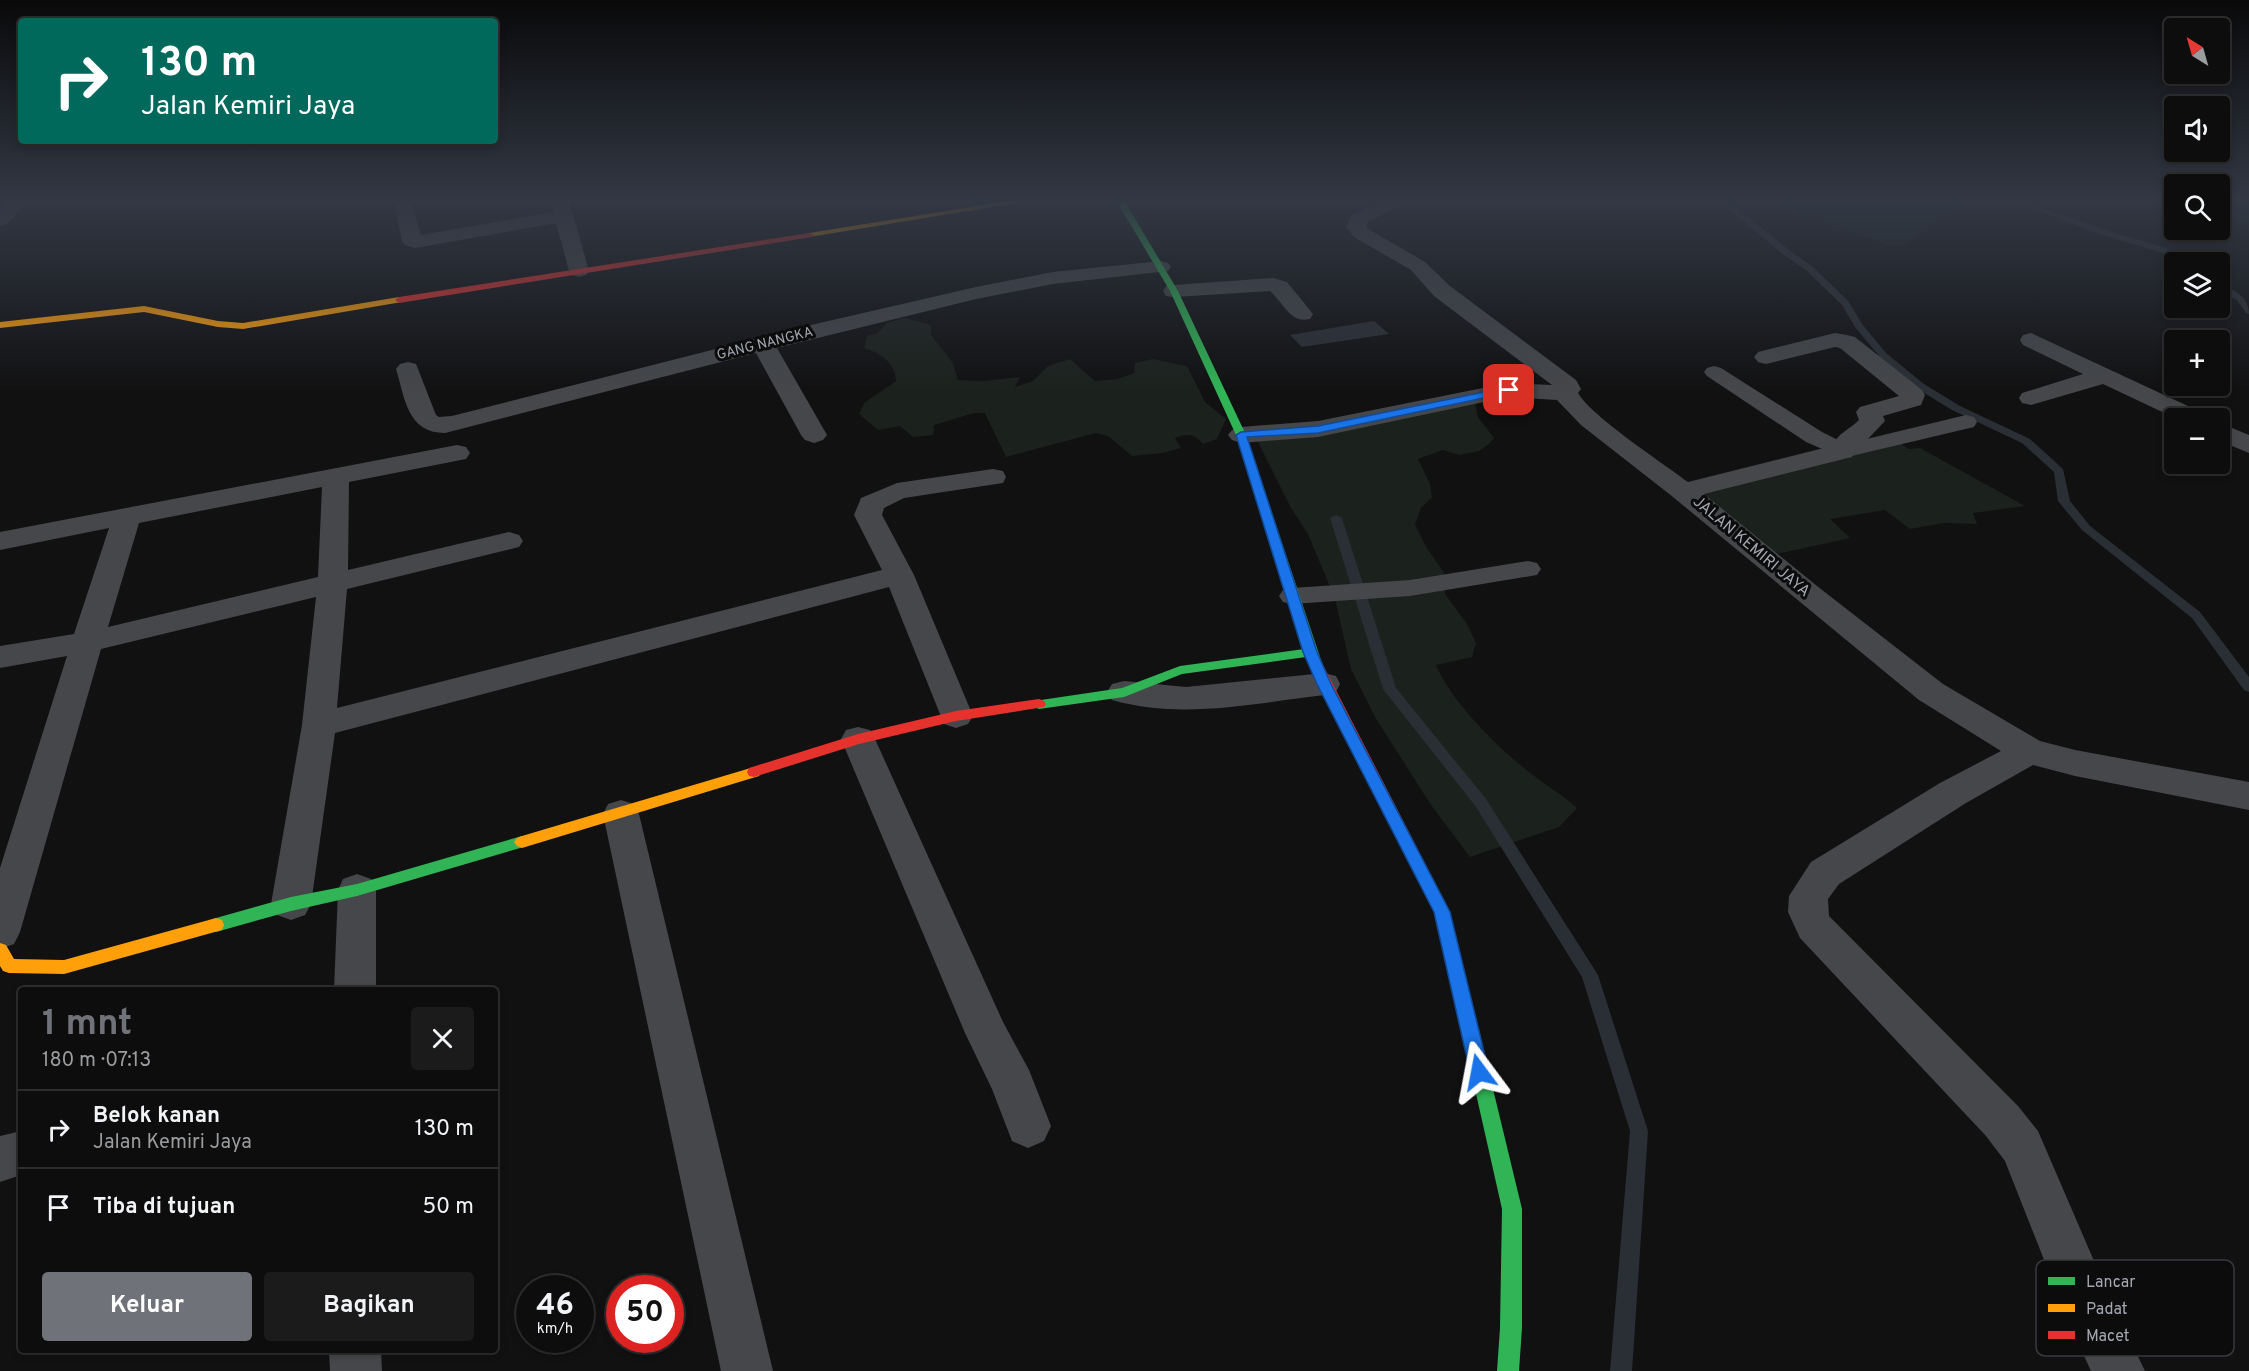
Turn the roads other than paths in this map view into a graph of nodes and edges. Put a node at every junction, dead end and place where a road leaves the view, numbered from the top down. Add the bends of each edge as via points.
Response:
1 (577, 264) edge
2 (624, 264) edge
3 (1116, 264) edge
4 (1139, 264) edge
5 (1160, 264) edge
6 (1415, 264) edge
7 (579, 271) junction
8 (1183, 290) junction
9 (1302, 314) dead end
10 (0, 325) edge
11 (739, 337) dead end
12 (2031, 340) dead end
13 (763, 344) junction
14 (1766, 357) dead end
15 (408, 369) dead end
16 (1714, 372) dead end
17 (2106, 375) junction
18 (1566, 393) junction
19 (2031, 398) dead end
20 (2174, 408) edge
21 (1966, 422) dead end
22 (1247, 434) junction
23 (814, 435) dead end
24 (2230, 436) edge
25 (2249, 445) edge
26 (1843, 451) junction
27 (457, 453) dead end
28 (336, 477) junction
29 (993, 477) dead end
30 (1683, 491) junction
31 (128, 517) junction
32 (0, 541) edge
33 (509, 541) dead end
34 (1528, 569) dead end
35 (899, 575) junction
36 (333, 582) junction
37 (1292, 596) junction
38 (87, 642) junction
39 (1310, 652) junction
40 (0, 657) edge
41 (1324, 684) junction
42 (1124, 692) junction
43 (956, 716) junction
44 (319, 725) junction
45 (858, 739) junction
46 (2029, 751) junction
47 (2249, 796) edge
48 (621, 813) junction
49 (357, 890) junction
50 (291, 904) junction
51 (0, 933) edge
52 (0, 950) edge
53 (355, 987) edge
54 (1028, 1126) dead end
55 (18, 1154) edge
56 (0, 1159) edge
57 (2069, 1260) edge
58 (355, 1353) edge
59 (2112, 1356) edge
60 (356, 1371) edge
61 (747, 1371) edge
62 (1508, 1371) edge
63 (2119, 1371) edge

1 - 7 street
2 - 7 street
3 - 11 street via 1007,272
4 - 13 street, GANG NANGKA via 976,293
5 - 8 street
6 - 18 street, JALAN KEMIRI JAYA via 1442,291 1567,385
7 - 10 street via 243,326 227,326 168,310 144,309
8 - 9 street via 1265,283 1279,287
8 - 22 street
12 - 17 street
13 - 15 street, GANG NANGKA via 441,425 423,415
13 - 23 street
14 - 26 street via 1834,340 1847,342 1914,395 1912,400 1869,412 1872,421 1846,442
16 - 26 lane
17 - 19 street
17 - 20 street
18 - 22 street via 1509,390 1318,429
18 - 30 street, JALAN KEMIRI JAYA via 1590,420
21 - 26 lane
22 - 37 street
24 - 25 street
26 - 30 street
27 - 28 street
28 - 31 street
28 - 36 street
29 - 35 street via 897,491 871,504 868,515
30 - 46 street, JALAN KEMIRI JAYA via 1931,692
31 - 32 street
31 - 38 street
33 - 36 street
34 - 37 lane via 1410,588
35 - 43 street
35 - 44 street
36 - 38 street
36 - 44 street
37 - 39 street
38 - 40 street
38 - 51 street
39 - 41 street
39 - 42 street via 1180,670
41 - 42 street via 1186,699
41 - 62 street via 1442,912 1512,1209
42 - 43 street
43 - 45 street
44 - 50 street
45 - 48 street
45 - 54 street
46 - 47 street, JALAN KEMIRI JAYA
46 - 57 street via 1824,873 1809,896 1808,912 1814,926 2002,1121 2022,1147
48 - 49 street
48 - 61 street
49 - 50 street
49 - 53 street
50 - 52 street via 64,967 9,966
55 - 56 street
58 - 60 street
59 - 63 street

